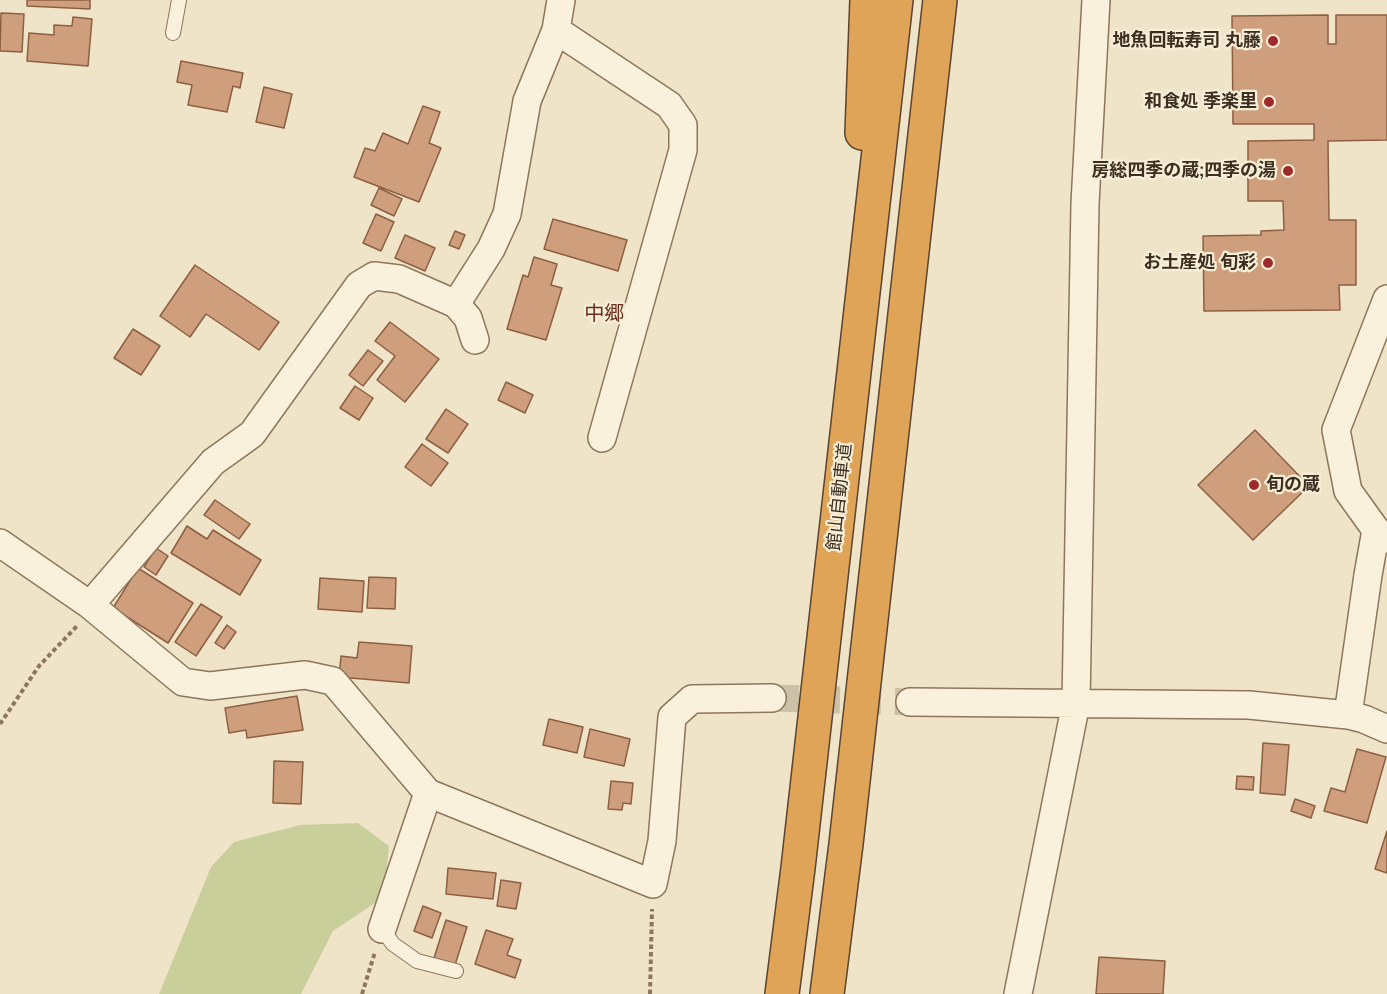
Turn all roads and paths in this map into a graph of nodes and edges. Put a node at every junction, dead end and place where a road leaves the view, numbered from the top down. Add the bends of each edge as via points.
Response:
1 (178, 0) edge
2 (561, 0) edge
3 (896, 0) edge
4 (940, 0) edge
5 (1096, 0) edge
6 (875, 21) edge
7 (556, 30) junction
8 (173, 33) dead end
9 (1387, 299) edge
10 (456, 304) junction
11 (475, 340) dead end
12 (603, 438) dead end
13 (1382, 535) edge
14 (0, 543) edge
15 (92, 607) junction
16 (772, 698) tunnel mouth
17 (910, 702) tunnel mouth
18 (1076, 703) junction
19 (1348, 715) junction
20 (0, 724) edge
21 (1387, 729) edge
22 (428, 793) junction
23 (653, 884) junction
24 (382, 929) junction
25 (456, 971) dead end
26 (362, 994) edge
27 (650, 994) edge
28 (783, 994) edge
29 (827, 994) edge
30 (1018, 994) edge

1 - 8 lane
2 - 7 street
3 - 6 highway
4 - 29 highway
5 - 18 street via 1085,204
6 - 28 highway, 館山自動車道 via 853,387
7 - 10 street via 527,101 507,214 491,249
7 - 12 street via 669,105 683,125 683,150
9 - 13 street via 1336,430 1348,491
10 - 11 street via 468,318
10 - 15 street via 399,279 374,276 358,285 252,434 213,462
13 - 19 street via 1368,575
14 - 15 street
15 - 20 path via 39,666
15 - 22 street via 183,682 210,686 305,675 333,681
16 - 23 street via 692,699 672,717 662,841
17 - 18 street
18 - 19 street via 1249,705
18 - 30 street
19 - 21 street
22 - 23 street
22 - 24 street
23 - 27 path
24 - 25 lane via 393,944 417,961
24 - 26 path

